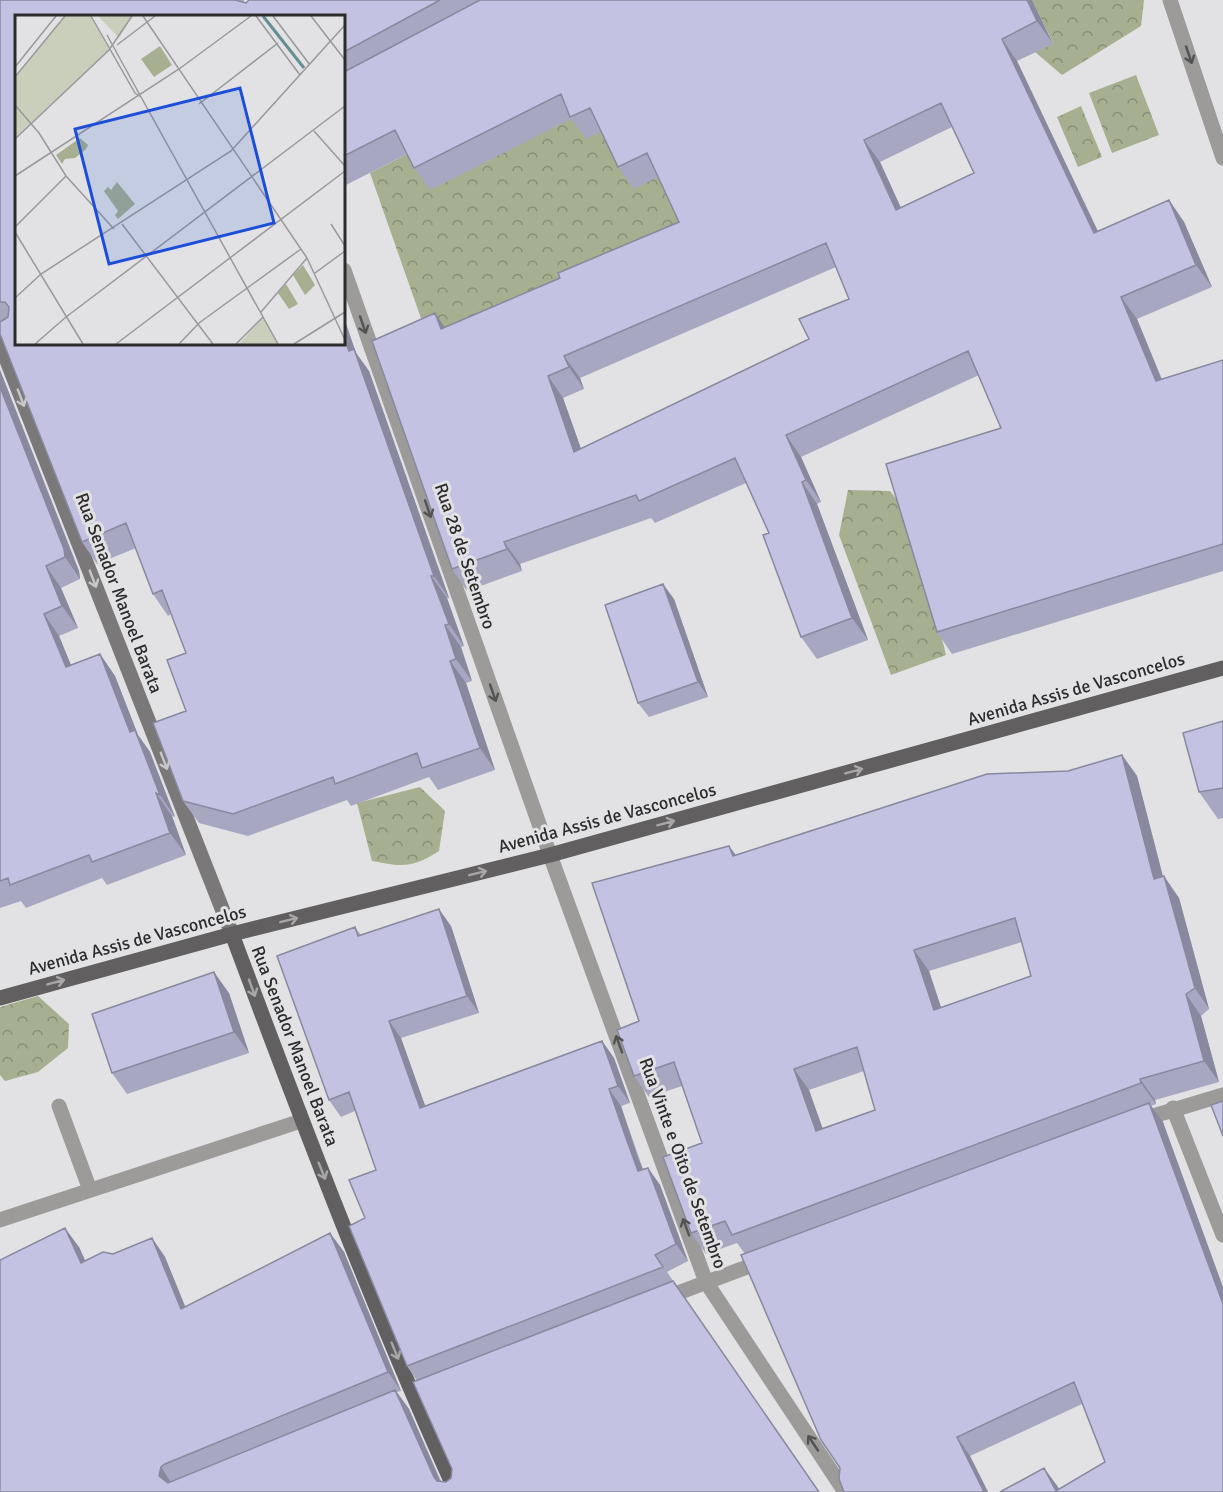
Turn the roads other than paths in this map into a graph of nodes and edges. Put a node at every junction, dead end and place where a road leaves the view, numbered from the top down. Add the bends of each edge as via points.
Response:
1 (1170, 0) edge
2 (1223, 158) edge
3 (345, 273) edge
4 (15, 334) edge
5 (0, 342) edge
6 (1223, 668) edge
7 (550, 855) junction
8 (232, 934) junction
9 (0, 998) edge
10 (1223, 1095) edge
11 (59, 1106) dead end
12 (1173, 1108) junction
13 (302, 1121) junction
14 (1128, 1125) edge
15 (90, 1191) junction
16 (0, 1220) edge
17 (1223, 1235) edge
18 (772, 1257) edge
19 (706, 1282) junction
20 (650, 1304) edge
21 (456, 1492) edge
22 (845, 1492) edge

1 -> 2 street
3 -> 7 street, Rua 28 de Setembro
4 - 5 street
5 -> 8 main road, Rua Senador Manoel Barata
7 -> 6 main road, Avenida Assis de Vasconcelos
8 -> 7 main road, Avenida Assis de Vasconcelos
19 -> 7 street, Rua Vinte e Oito de Setembro
9 -> 8 main road, Avenida Assis de Vasconcelos
8 -> 13 main road, Rua Senador Manoel Barata
10 - 12 street
11 - 15 street
12 - 14 street
12 - 17 street
13 - 15 street
13 -> 21 main road, Rua Senador Manoel Barata
15 - 16 street
18 - 19 street
19 - 20 street
22 -> 19 street, Rua Vinte e Oito de Setembro

